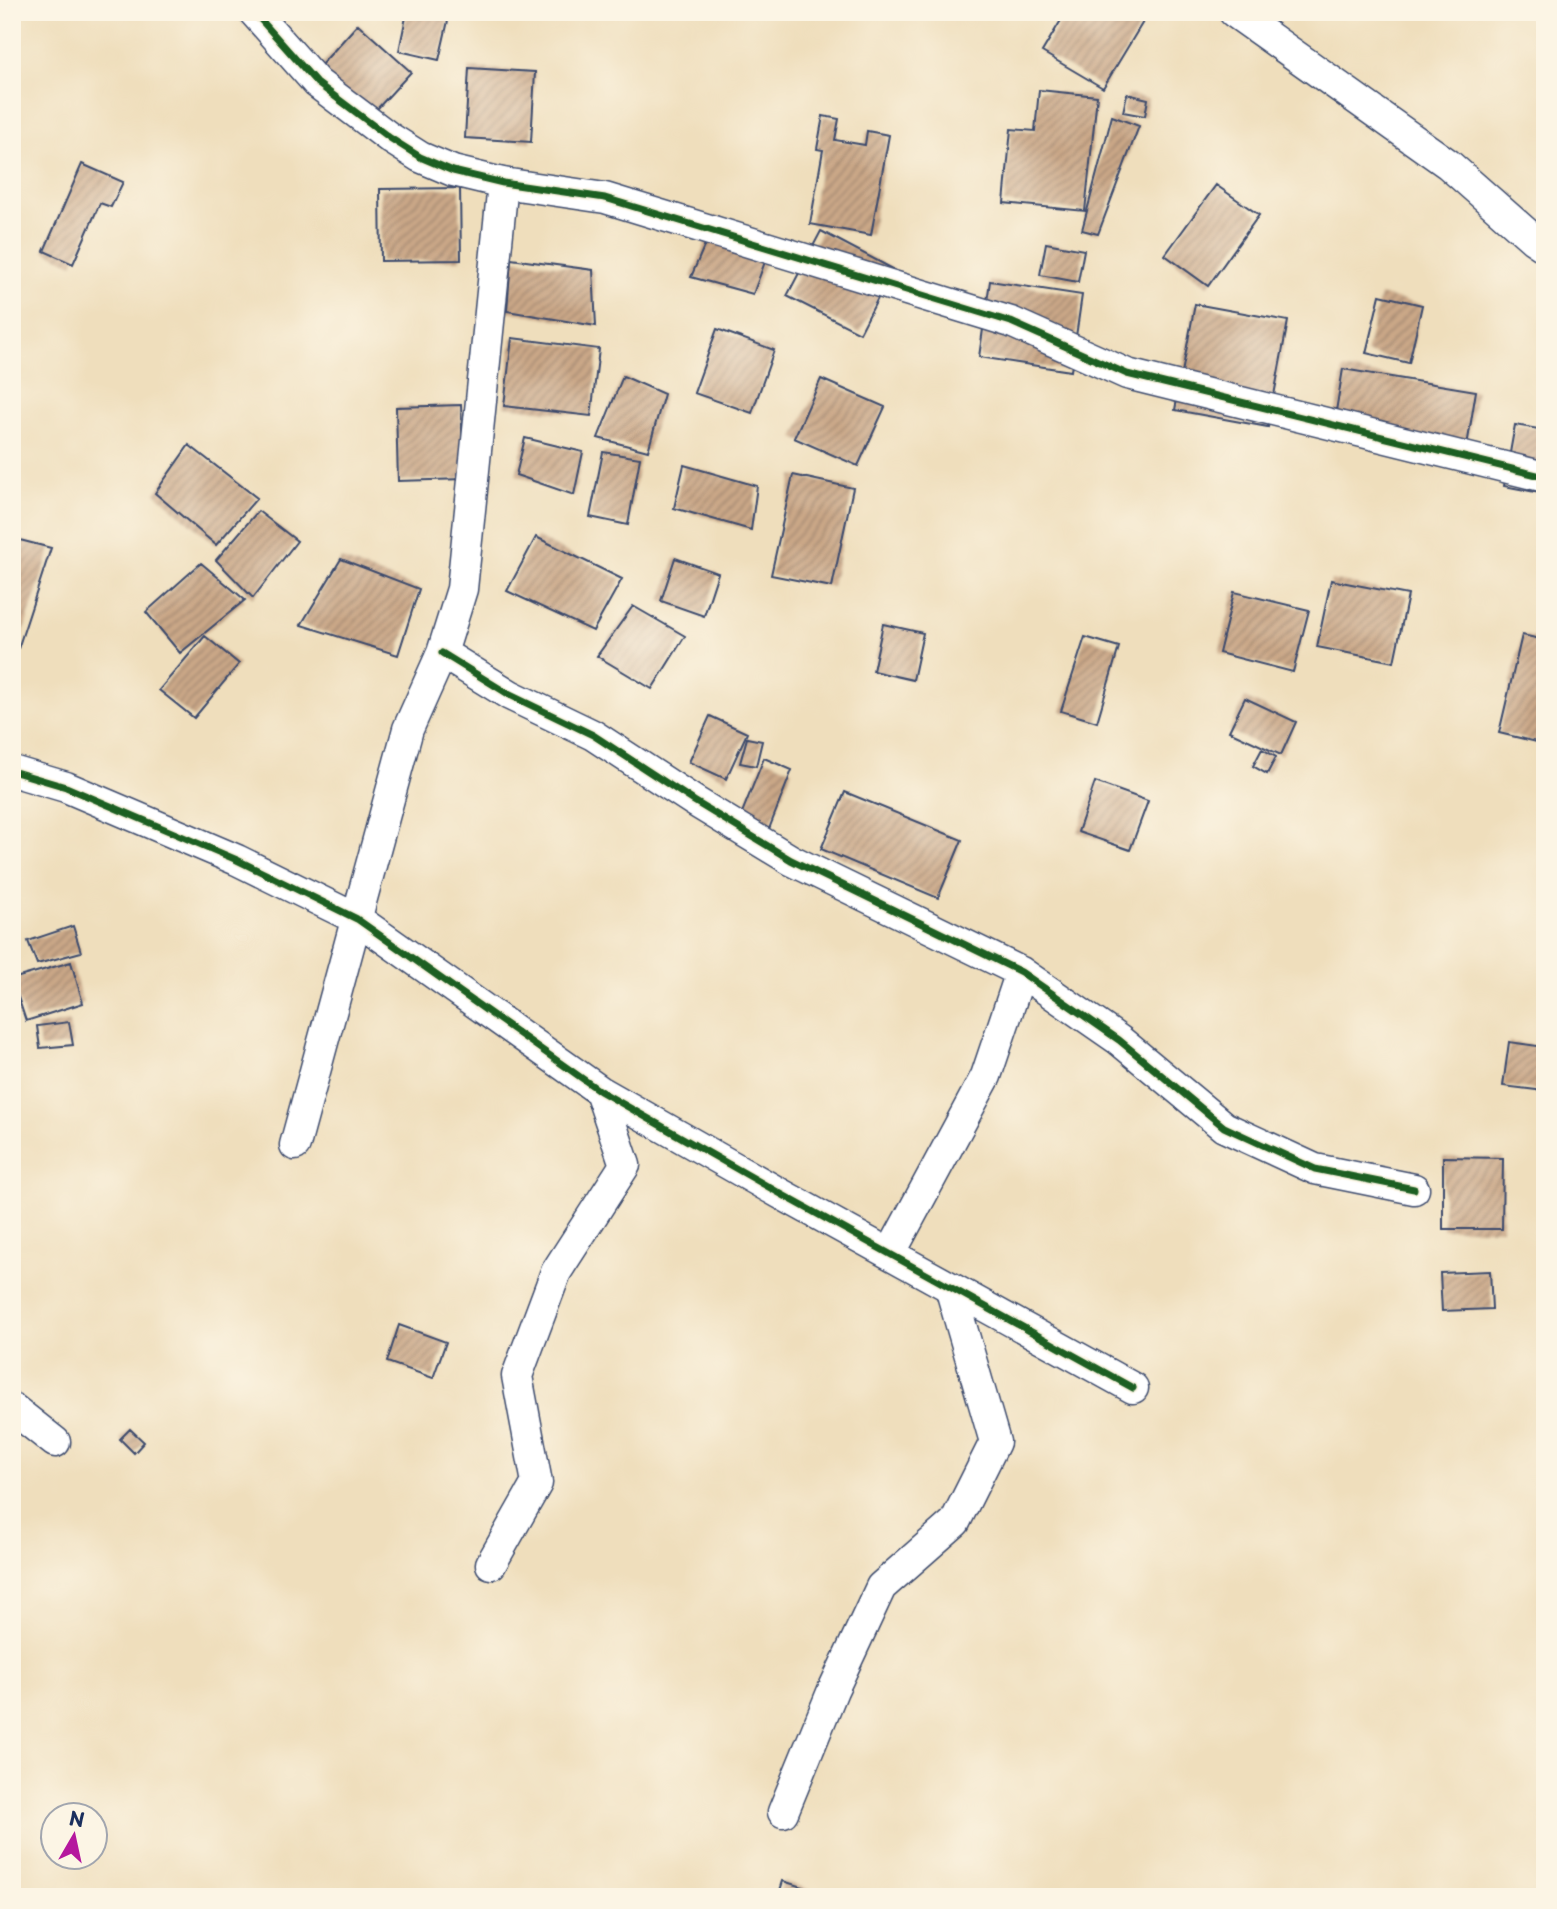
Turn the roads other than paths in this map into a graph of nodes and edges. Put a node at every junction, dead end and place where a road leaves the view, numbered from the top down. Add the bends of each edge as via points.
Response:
1 (254, 12) edge
2 (1234, 12) edge
3 (503, 183) junction
4 (1545, 247) edge
5 (1545, 477) edge
6 (442, 653) junction
7 (12, 771) edge
8 (357, 919) junction
9 (1021, 972) junction
10 (600, 1091) junction
11 (295, 1145) dead end
12 (1414, 1189) dead end
13 (890, 1254) junction
14 (950, 1287) junction
15 (1133, 1388) dead end
16 (12, 1408) edge
17 (55, 1442) dead end
18 (491, 1564) dead end
19 (783, 1812) dead end

1 - 3 street via 317,83 390,138 453,171
2 - 4 street via 1448,164
3 - 5 street via 605,198 645,210 1010,322 1127,374
3 - 6 street via 462,590
6 - 8 street via 408,729
6 - 9 street via 510,695 593,735 791,860
7 - 8 street via 66,787 237,860
8 - 10 street
8 - 11 street
9 - 12 street via 1119,1040 1224,1127 1315,1169
9 - 13 street via 986,1076
10 - 13 street
10 - 18 street via 625,1165 556,1272 517,1376 537,1483
13 - 14 street
14 - 15 street
14 - 19 street via 995,1443 955,1522 881,1587
16 - 17 street

